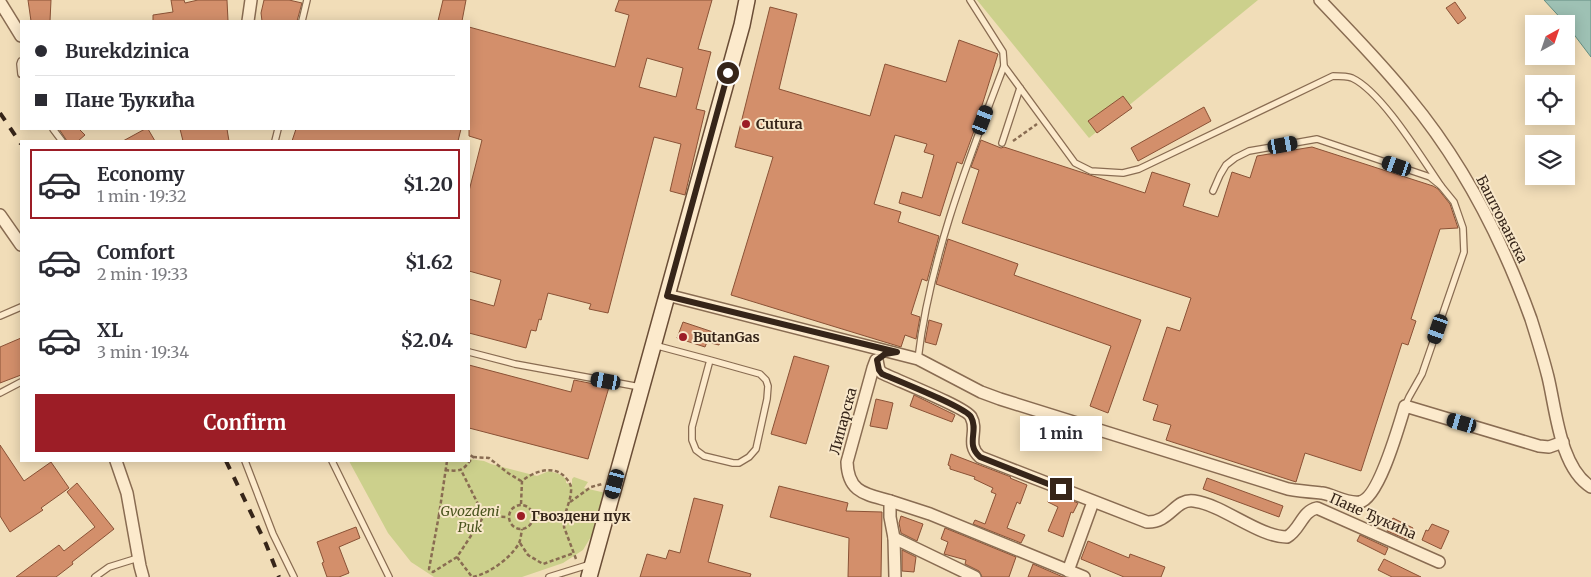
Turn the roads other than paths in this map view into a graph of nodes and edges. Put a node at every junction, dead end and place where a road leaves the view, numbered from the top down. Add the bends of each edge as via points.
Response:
1 (251, 0) edge
2 (307, 0) edge
3 (747, 0) edge
4 (970, 0) edge
5 (1320, 0) edge
6 (0, 2) edge
7 (248, 20) edge
8 (302, 20) edge
9 (20, 34) edge
10 (1004, 66) junction
11 (1020, 88) junction
12 (1002, 143) road end
13 (1441, 186) junction
14 (1213, 191) dead end
15 (0, 214) edge
16 (20, 244) edge
17 (667, 296) junction
18 (20, 307) edge
19 (0, 316) edge
20 (654, 345) junction
21 (470, 352) edge
22 (897, 352) junction
23 (918, 358) junction
24 (710, 360) junction
25 (877, 360) junction
26 (20, 383) edge
27 (642, 387) junction
28 (0, 393) edge
29 (1405, 406) junction
30 (1563, 442) junction
31 (116, 462) edge
32 (245, 462) edge
33 (332, 462) edge
34 (1591, 487) edge
35 (890, 501) junction
36 (1094, 502) junction
37 (894, 538) junction
38 (138, 558) junction
39 (1438, 562) dead end
40 (587, 570) edge
41 (1068, 571) junction
42 (96, 577) edge
43 (143, 577) edge
44 (294, 577) edge
45 (389, 577) edge
46 (549, 577) edge
47 (895, 577) edge
48 (975, 577) edge
49 (1084, 577) edge

1 - 7 street
2 - 8 lane
3 - 17 main road
4 - 10 lane via 1003,52
5 - 30 street, Баштованска via 1414,103 1483,210 1509,262 1532,322
6 - 9 street
10 - 11 lane
10 - 23 lane via 952,208 922,322
11 - 12 lane
11 - 13 lane via 1076,163 1090,171 1123,173 1138,169 1333,76 1350,77 1364,85 1392,115
13 - 14 lane via 1430,177 1317,139 1249,151 1226,166
13 - 29 lane via 1454,202 1463,228 1464,252 1425,368
15 - 16 street
17 - 20 main road
17 - 22 street
18 - 19 lane
20 - 24 lane
20 - 27 main road
21 - 27 lane via 515,364
22 - 23 street
22 - 25 street via 885,354
23 - 29 street via 1000,399 1288,489 1323,493 1357,502 1371,495
24 - 24 lane via 760,374 768,386 756,449 749,458 738,463 704,456 696,450 692,440 692,427
25 - 35 street, Липарска via 847,468 850,480 858,490
25 - 36 street, Пане Ђукића via 882,374 971,415 972,445 980,457
26 - 28 lane
27 - 40 main road via 606,519
29 - 30 street via 1539,446 1549,447
30 - 34 street, Баштованска via 1576,473
31 - 38 street via 127,492
32 - 44 lane via 273,534
33 - 45 lane
35 - 37 street
35 - 41 street, Липарска via 930,514
36 - 39 street, Пане Ђукића via 1155,522 1185,501 1196,501 1281,537 1291,535 1308,511 1317,508
36 - 41 street
37 - 47 street
37 - 48 street
38 - 42 lane via 109,567
38 - 43 street
40 - 46 lane
41 - 49 street, Липарска

